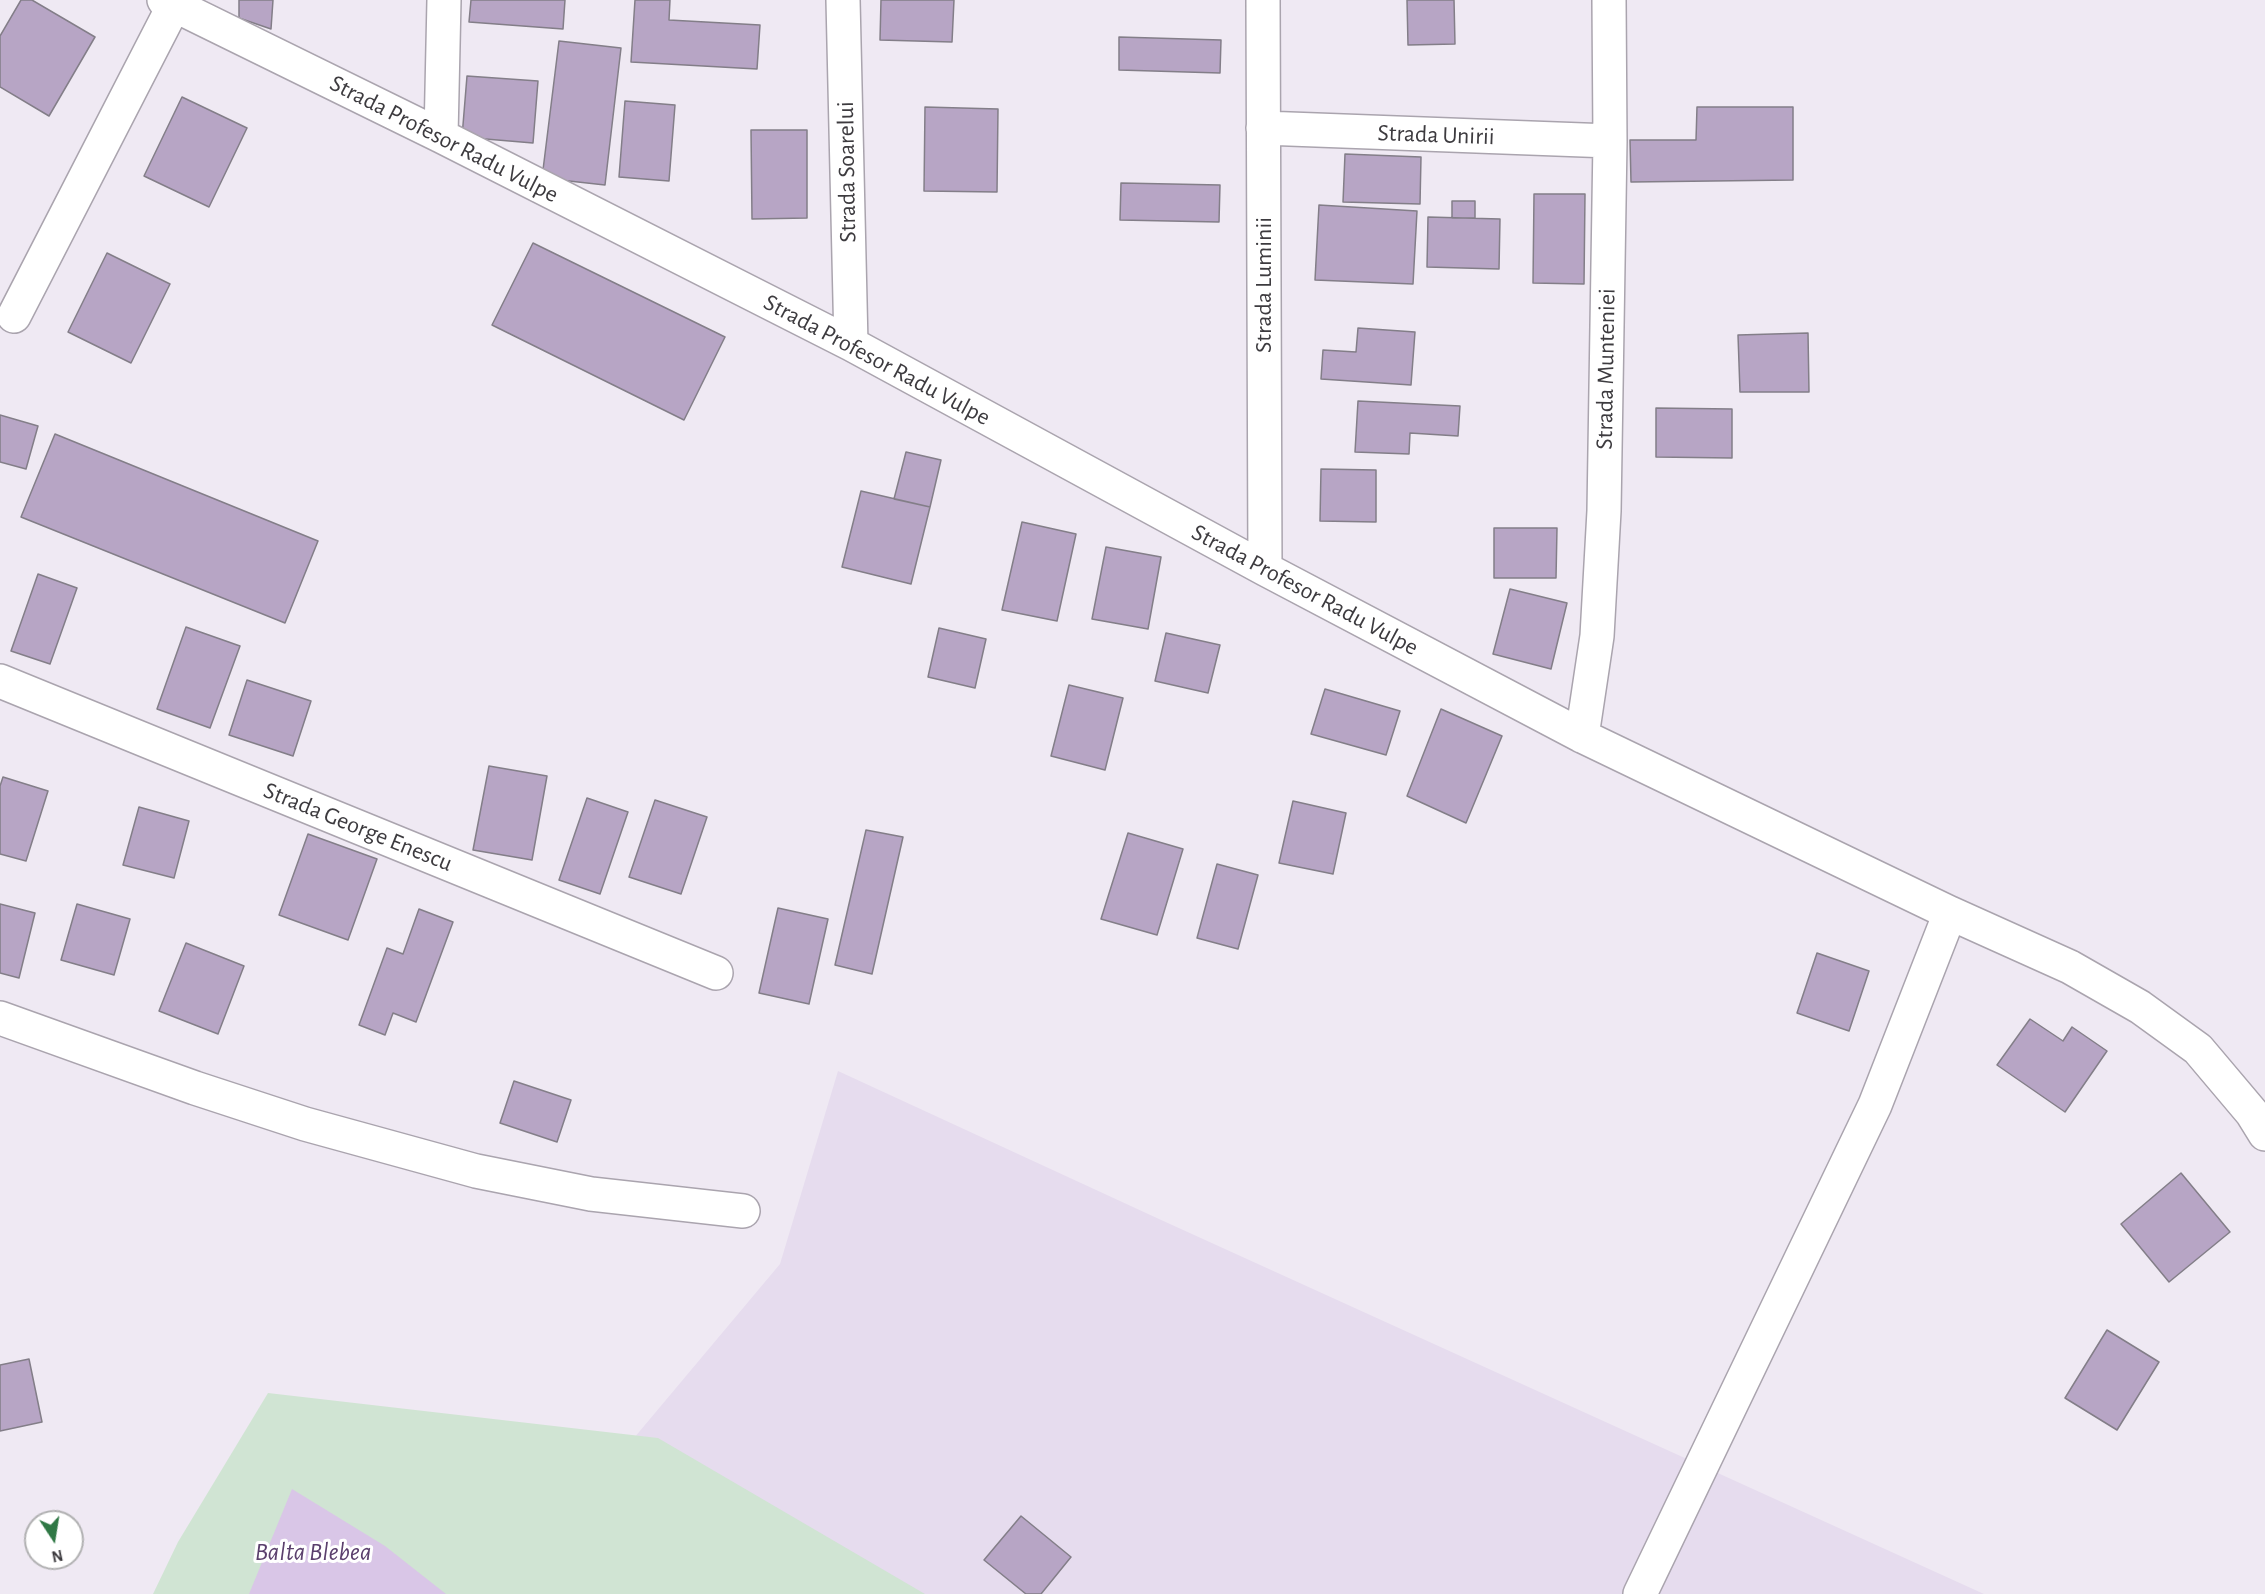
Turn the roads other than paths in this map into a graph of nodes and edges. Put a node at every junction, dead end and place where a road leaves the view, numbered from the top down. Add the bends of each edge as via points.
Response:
1 (444, 0) edge
2 (843, 0) edge
3 (1263, 0) edge
4 (1609, 0) edge
5 (169, 3) edge
6 (1263, 128) junction
7 (441, 136) junction
8 (1610, 141) junction
9 (14, 316) dead end
10 (852, 344) junction
11 (1265, 570) junction
12 (0, 681) edge
13 (1582, 736) junction
14 (1950, 913) junction
15 (716, 973) dead end
16 (0, 1018) edge
17 (2265, 1134) edge
18 (743, 1211) dead end
19 (1640, 1594) edge

1 - 7 street
2 - 10 street, Strada Soarelui
3 - 6 street, Strada Luminii
4 - 8 street, Strada Munteniei
5 - 7 street, Strada Profesor Radu Vulpe
5 - 9 street
6 - 8 street, Strada Unirii
6 - 11 street, Strada Luminii
7 - 10 street, Strada Profesor Radu Vulpe
8 - 13 street, Strada Munteniei via 1604,512 1597,636
10 - 11 street, Strada Profesor Radu Vulpe
11 - 13 street, Strada Profesor Radu Vulpe
12 - 15 street, Strada George Enescu
13 - 14 street, Strada Profesor Radu Vulpe
14 - 17 street, Strada Profesor Radu Vulpe via 2070,967 2140,1007 2198,1049
14 - 19 street via 1875,1105
16 - 18 street via 305,1124 476,1171 591,1194

